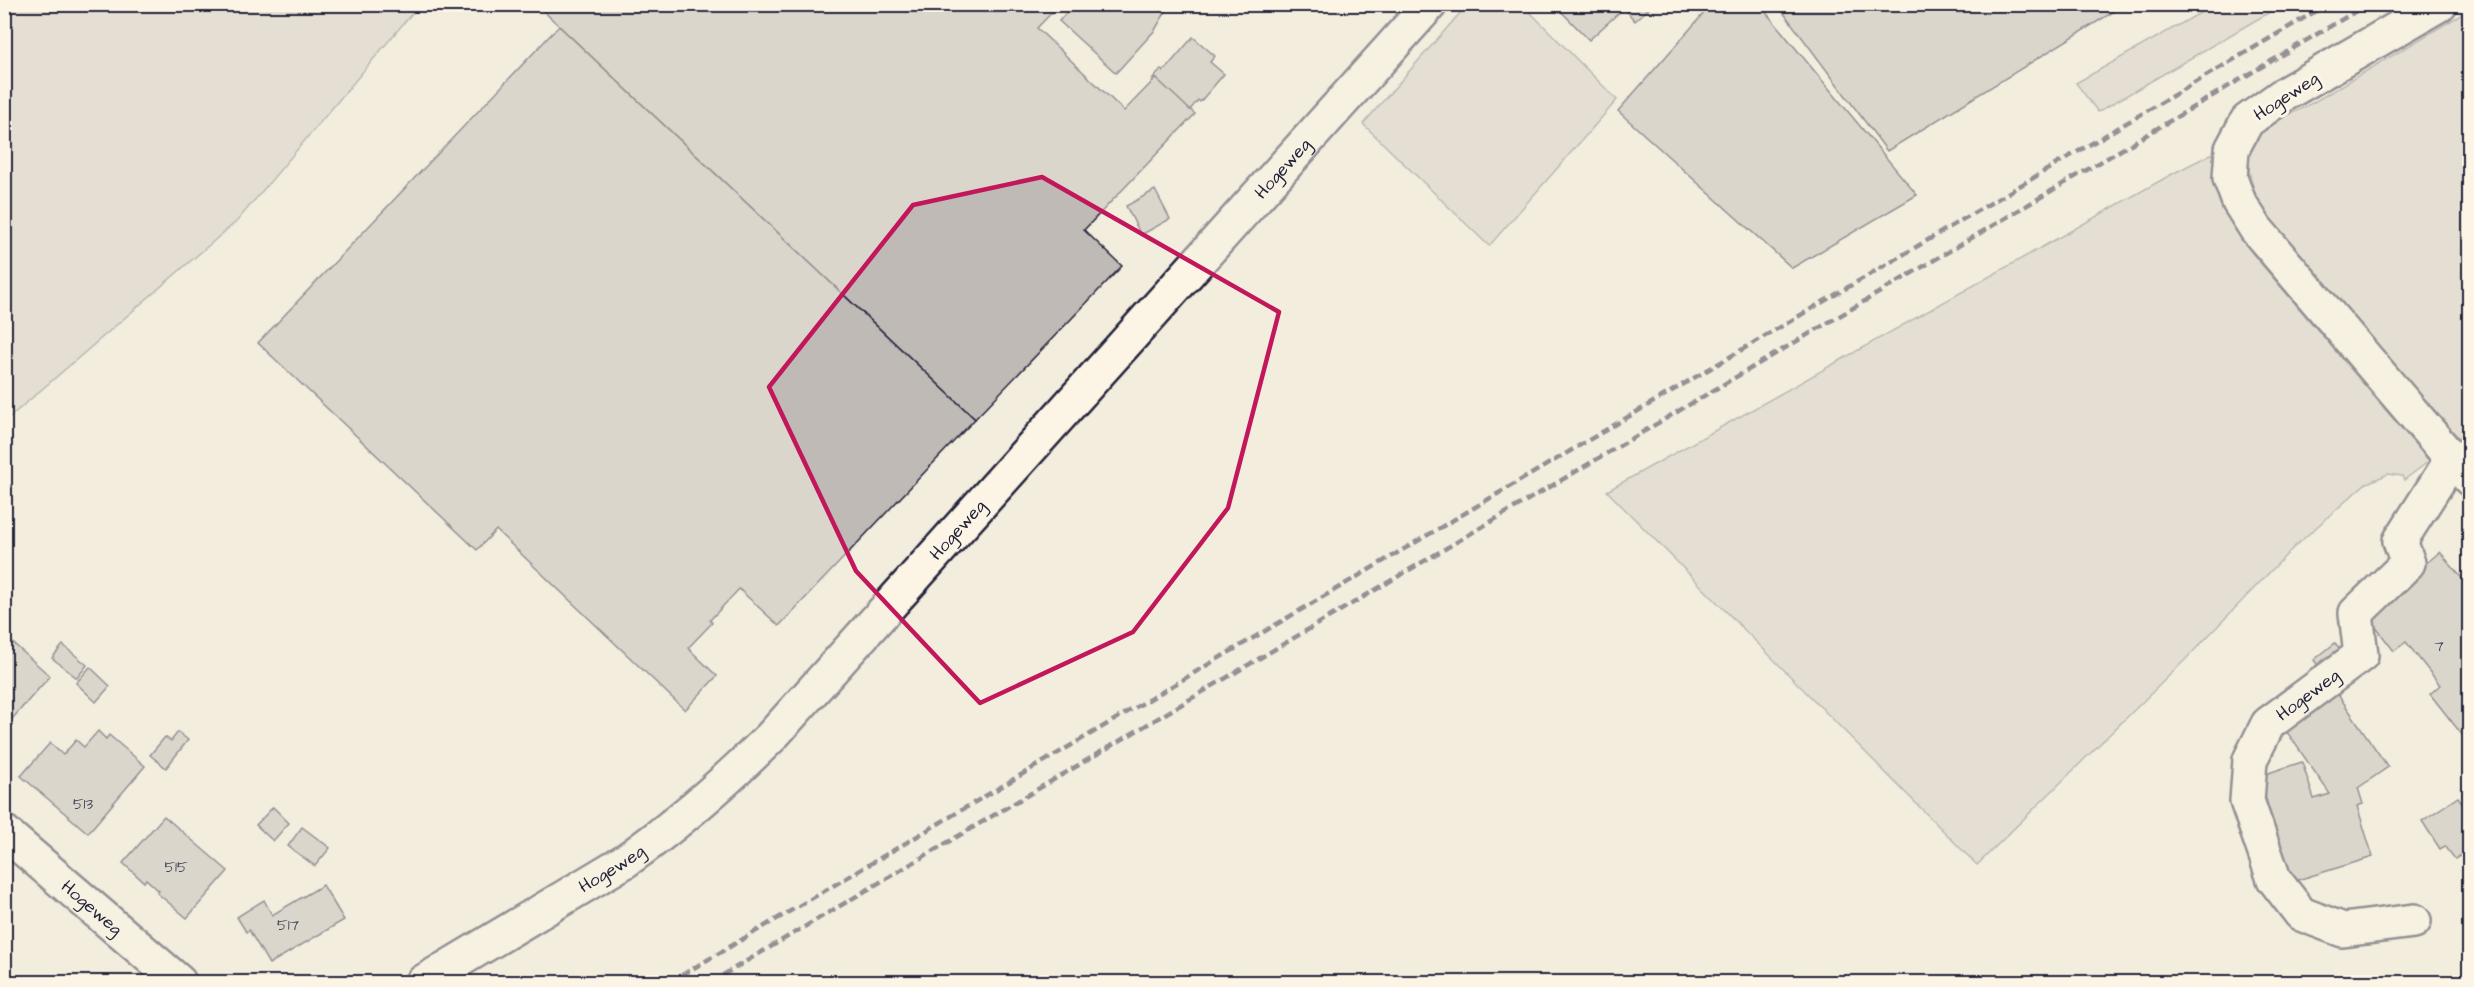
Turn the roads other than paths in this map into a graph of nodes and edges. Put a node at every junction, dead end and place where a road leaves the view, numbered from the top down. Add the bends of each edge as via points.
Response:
1 (1430, 4) edge
2 (2440, 4) edge
3 (2461, 469) edge
4 (4, 832) edge
5 (2414, 921) dead end
6 (179, 982) edge
7 (423, 982) edge

1 - 7 street, Hogeweg via 771,737 722,785 625,861
2 - 3 street, Hogeweg via 2283,95 2247,121 2232,149 2230,178 2256,229
3 - 5 street, Hogeweg via 2400,541 2408,562 2356,613 2361,655 2268,724 2250,760 2247,801 2274,879 2301,914 2343,930
4 - 6 street, Hogeweg

